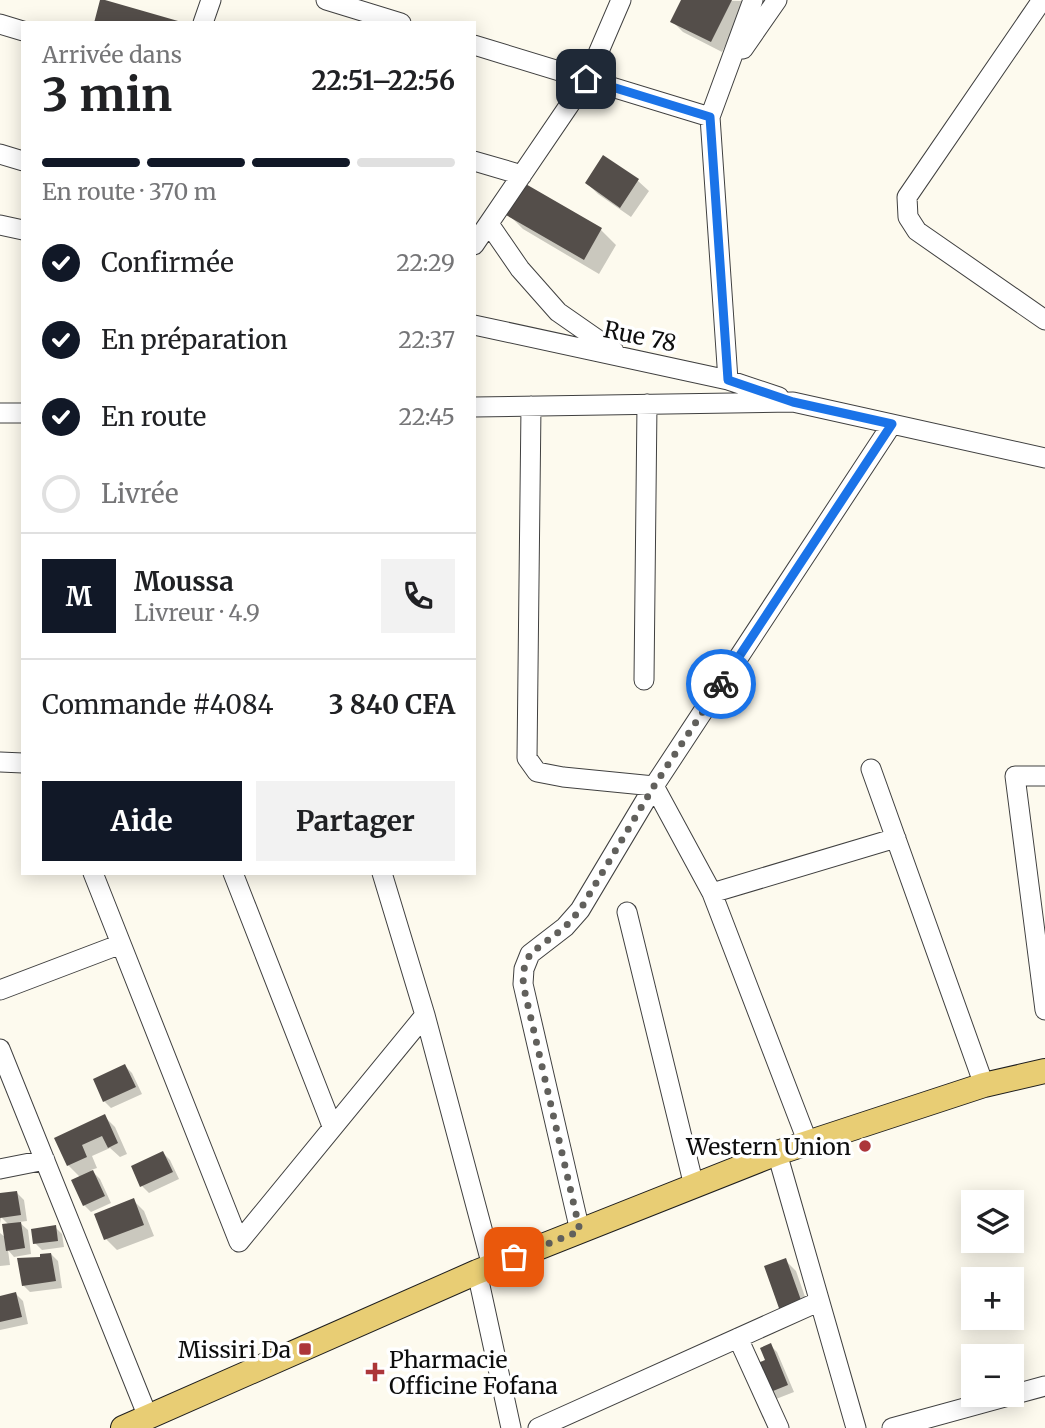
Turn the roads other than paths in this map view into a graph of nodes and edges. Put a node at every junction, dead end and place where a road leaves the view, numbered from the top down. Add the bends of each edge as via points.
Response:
1 (211, 0) edge
2 (326, 0) edge
3 (621, 0) edge
4 (753, 0) edge
5 (778, 0) edge
6 (1042, 0) edge
7 (375, 12) edge
8 (204, 21) edge
9 (396, 21) edge
10 (0, 24) edge
11 (21, 29) edge
12 (476, 46) edge
13 (726, 73) junction
14 (586, 79) junction
15 (710, 117) junction
16 (0, 154) edge
17 (21, 160) edge
18 (476, 162) edge
19 (522, 175) junction
20 (489, 223) junction
21 (0, 225) edge
22 (21, 230) edge
23 (476, 242) edge
24 (1045, 320) edge
25 (476, 325) edge
26 (621, 356) junction
27 (728, 380) junction
28 (793, 402) junction
29 (647, 404) junction
30 (531, 406) junction
31 (476, 407) edge
32 (0, 413) edge
33 (21, 413) edge
34 (892, 424) junction
35 (1045, 458) edge
36 (644, 680) dead end
37 (0, 762) edge
38 (21, 763) edge
39 (871, 769) dead end
40 (1045, 776) edge
41 (654, 786) junction
42 (896, 838) junction
43 (94, 875) edge
44 (234, 875) edge
45 (384, 875) edge
46 (712, 893) junction
47 (627, 912) dead end
48 (121, 944) junction
49 (0, 990) edge
50 (1045, 1010) edge
51 (425, 1015) junction
52 (0, 1051) edge
53 (1045, 1071) edge
54 (984, 1085) junction
55 (332, 1126) junction
56 (808, 1143) junction
57 (777, 1153) junction
58 (45, 1160) junction
59 (0, 1169) edge
60 (694, 1185) junction
61 (580, 1231) junction
62 (484, 1269) junction
63 (818, 1302) junction
64 (738, 1338) junction
65 (1045, 1386) edge
66 (148, 1417) junction
67 (850, 1426) edge
68 (123, 1428) edge
69 (511, 1428) edge
70 (538, 1428) edge
71 (779, 1428) edge
72 (892, 1428) edge

1 - 8 street
2 - 7 street
3 - 14 street
4 - 13 street
5 - 13 street
6 - 24 street via 907,197 908,217 917,231
7 - 9 street
10 - 11 street
12 - 14 street
13 - 15 street
14 - 15 street
14 - 19 street
15 - 27 street
16 - 17 street
18 - 19 street
19 - 20 street
20 - 23 street
20 - 26 street via 520,269 558,312
21 - 22 street
25 - 26 street, Rue 78
26 - 27 street, Rue 78
27 - 28 street, Rue 78
28 - 29 street
28 - 34 street
29 - 30 street
29 - 36 street
30 - 31 street
30 - 41 street via 527,758 537,772 550,775
32 - 33 street
34 - 35 street
34 - 41 street
37 - 38 street
39 - 42 street
40 - 50 street via 1015,776
41 - 46 street
41 - 61 street via 580,910 530,954 524,969 523,984
42 - 46 street
42 - 54 street
43 - 48 street
44 - 55 street
45 - 51 street
46 - 56 street
47 - 60 street
48 - 49 street
48 - 55 street via 239,1242
51 - 55 street
51 - 62 street
52 - 58 street
53 - 54 main road
54 - 56 main road
56 - 57 main road
57 - 60 main road
57 - 63 street
58 - 59 street
58 - 66 street
60 - 61 main road
61 - 62 main road
62 - 66 main road
62 - 69 street
63 - 64 street
63 - 67 street
64 - 70 street
64 - 71 street
65 - 72 street
66 - 68 main road

